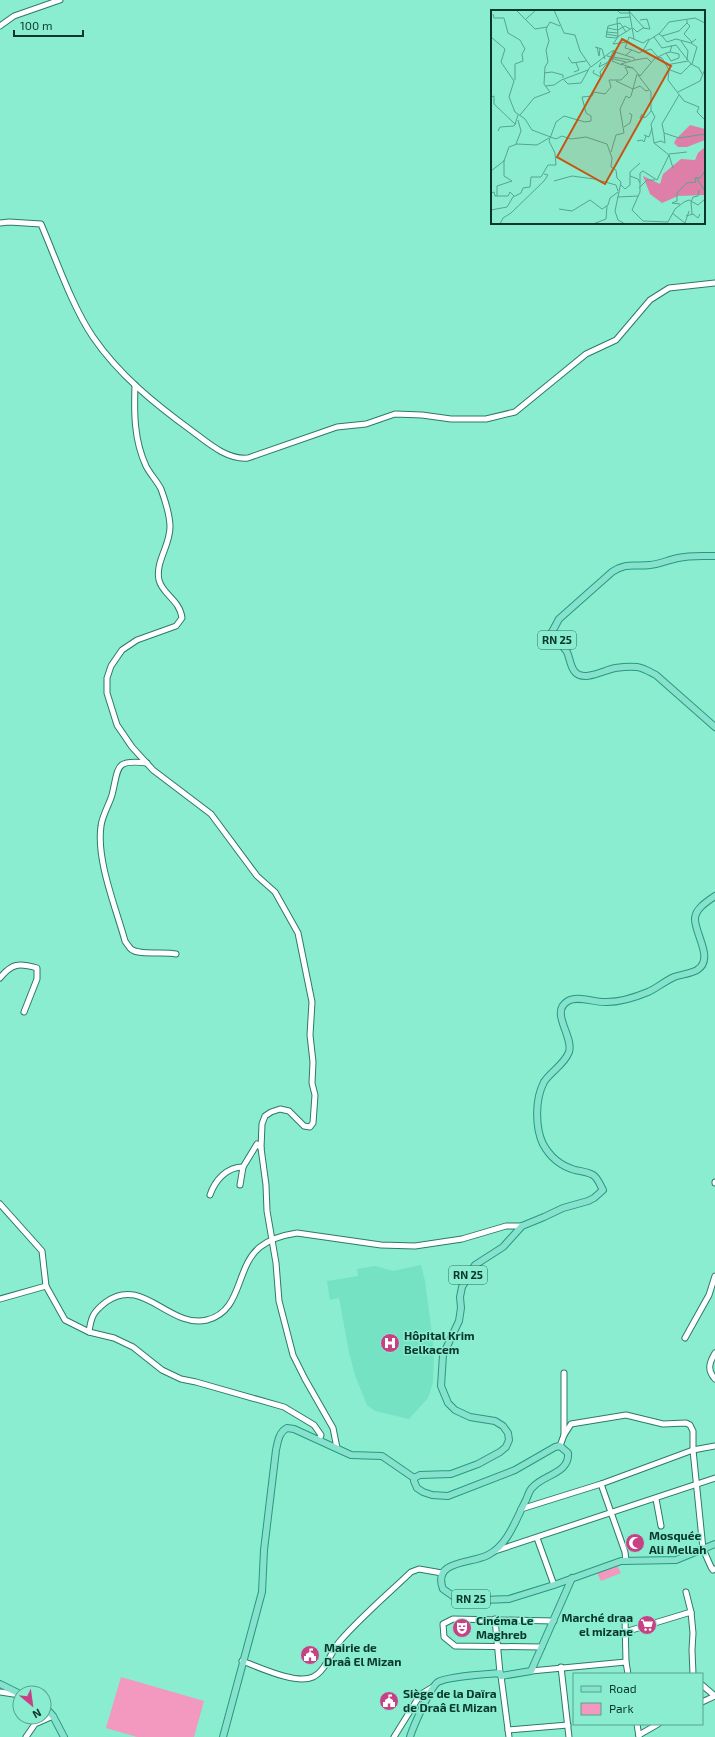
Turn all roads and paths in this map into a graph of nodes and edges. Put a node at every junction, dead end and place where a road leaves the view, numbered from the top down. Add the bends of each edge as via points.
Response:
1 (60, 0) edge
2 (0, 26) edge
3 (0, 223) edge
4 (715, 283) edge
5 (135, 385) junction
6 (715, 556) edge
7 (715, 727) edge
8 (147, 763) junction
9 (715, 896) edge
10 (176, 954) dead end
11 (0, 978) edge
12 (24, 1012) dead end
13 (261, 1148) junction
14 (243, 1167) junction
15 (240, 1185) dead end
16 (210, 1195) dead end
17 (0, 1204) edge
18 (522, 1226) junction
19 (271, 1240) junction
20 (715, 1276) edge
21 (46, 1286) junction
22 (0, 1299) edge
23 (89, 1332) junction
24 (685, 1338) dead end
25 (715, 1353) edge
26 (564, 1373) dead end
27 (715, 1379) edge
28 (564, 1434) junction
29 (320, 1440) junction
30 (560, 1446) junction
31 (715, 1446) edge
32 (337, 1448) junction
33 (693, 1450) junction
34 (414, 1478) junction
35 (715, 1478) edge
36 (601, 1484) junction
37 (697, 1484) junction
38 (656, 1499) junction
39 (521, 1509) junction
40 (611, 1513) junction
41 (661, 1526) dead end
42 (537, 1538) junction
43 (715, 1544) edge
44 (703, 1549) junction
45 (494, 1552) junction
46 (626, 1560) junction
47 (715, 1569) edge
48 (442, 1573) junction
49 (572, 1578) junction
50 (554, 1585) junction
51 (686, 1592) dead end
52 (691, 1612) junction
53 (495, 1619) junction
54 (625, 1619) dead end
55 (554, 1621) junction
56 (625, 1632) junction
57 (497, 1645) junction
58 (542, 1647) junction
59 (242, 1661) junction
60 (626, 1662) junction
61 (561, 1668) junction
62 (531, 1671) junction
63 (628, 1673) edge
64 (693, 1673) edge
65 (500, 1674) junction
66 (0, 1684) edge
67 (703, 1686) edge
68 (434, 1687) junction
69 (12, 1690) edge
70 (0, 1692) edge
71 (12, 1693) edge
72 (715, 1696) edge
73 (703, 1702) edge
74 (53, 1716) joint
75 (568, 1725) junction
76 (637, 1725) edge
77 (656, 1725) edge
78 (508, 1730) junction
79 (639, 1736) edge
80 (26, 1737) edge
81 (64, 1737) edge
82 (223, 1737) edge
83 (394, 1737) edge
84 (410, 1737) edge
85 (509, 1737) edge
86 (570, 1737) edge

1 - 2 street via 14,16
3 - 5 street via 41,224 74,301 93,337
4 - 5 street via 669,288 650,300 616,340 586,354 515,412 486,419 395,414 366,424 337,427 240,459 206,442
5 - 8 street via 134,422 139,448 160,489 171,528 159,568 159,578 161,587 177,604 182,618 176,626 137,640 122,650 111,666 107,678 107,693 117,725
6 - 7 main road, RN 25 via 693,556 650,565 620,566 559,619 552,632 567,653 572,668 579,675 591,675 629,666 646,669
8 - 10 street via 130,761 122,764 101,824 100,843 104,868 125,941 137,952
8 - 13 street via 211,814 257,876 275,892 298,933 312,1002 310,1035 315,1095 313,1123 310,1127 304,1126 289,1111 280,1109 271,1112 265,1116 262,1124
9 - 18 main road, RN 25 via 695,917 707,952 698,970 674,977 648,992 622,1000 601,1002 575,999 567,1001 562,1008 560,1014 570,1042 569,1050 566,1058 544,1082 538,1105 538,1130 553,1158 571,1169 593,1175 602,1190 588,1201 563,1208
11 - 12 street via 8,968 22,964 37,968 37,979
13 - 14 street via 256,1144
13 - 19 street
14 - 15 street
14 - 16 street via 217,1179
17 - 21 street via 42,1251
18 - 19 street via 506,1226 462,1239 415,1246 381,1245 297,1233
18 - 34 main road, RN 25 via 503,1247 475,1265 468,1276 460,1297 458,1321 443,1355 441,1386 448,1403 455,1410 470,1417 495,1421 503,1426 509,1440 506,1447 478,1464 451,1474 420,1475
19 - 23 street via 253,1255 234,1298 218,1316 192,1321 175,1315 137,1294 124,1294 112,1298 91,1316
19 - 32 street via 279,1301 293,1355 333,1428
20 - 24 street via 709,1295
21 - 22 street
21 - 23 street via 65,1320
23 - 29 street via 114,1338 133,1347 162,1370 181,1379 284,1407 314,1425 321,1435
25 - 27 street via 709,1362
26 - 28 street
28 - 30 street
28 - 33 street via 571,1424 632,1415 663,1424 689,1424 693,1429
29 - 32 main road
29 - 59 main road via 290,1428 285,1428 280,1435 264,1550 262,1592
30 - 34 main road via 515,1470 448,1496 423,1492 417,1488
30 - 39 main road via 568,1453 566,1464 533,1486
31 - 33 street
32 - 34 main road via 351,1454 382,1456
33 - 36 street
33 - 37 street
35 - 37 street
36 - 39 street
36 - 40 street
37 - 38 street
37 - 44 street
38 - 40 street
38 - 41 street
39 - 45 main road via 508,1536
40 - 42 street
40 - 46 street
42 - 45 street
42 - 50 street
43 - 44 main road
44 - 46 main road via 676,1560
44 - 47 street via 711,1567
45 - 48 main road via 452,1566
46 - 49 main road
48 - 50 main road, RN 25 via 440,1578 443,1589 462,1598 509,1599
48 - 59 street via 419,1569 411,1572 340,1641 319,1673 312,1678 288,1676
49 - 50 main road, RN 25
49 - 55 main road
51 - 52 street
52 - 56 street
52 - 64 street
53 - 55 street
53 - 57 street
53 - 57 street via 453,1619 443,1624 443,1631 444,1637 456,1646
54 - 56 street
55 - 58 main road
56 - 60 street
57 - 58 street
57 - 65 street
58 - 62 main road
59 - 82 main road
60 - 61 street
60 - 63 street
61 - 62 street
61 - 75 street
62 - 65 main road
65 - 68 main road via 442,1680
65 - 78 street
66 - 69 main road
67 - 72 street
68 - 83 street via 422,1693
68 - 84 main road
70 - 71 street
72 - 73 street
74 - 80 street via 35,1724
74 - 81 main road
75 - 78 street
75 - 86 street
76 - 79 street
77 - 79 street
78 - 85 street

